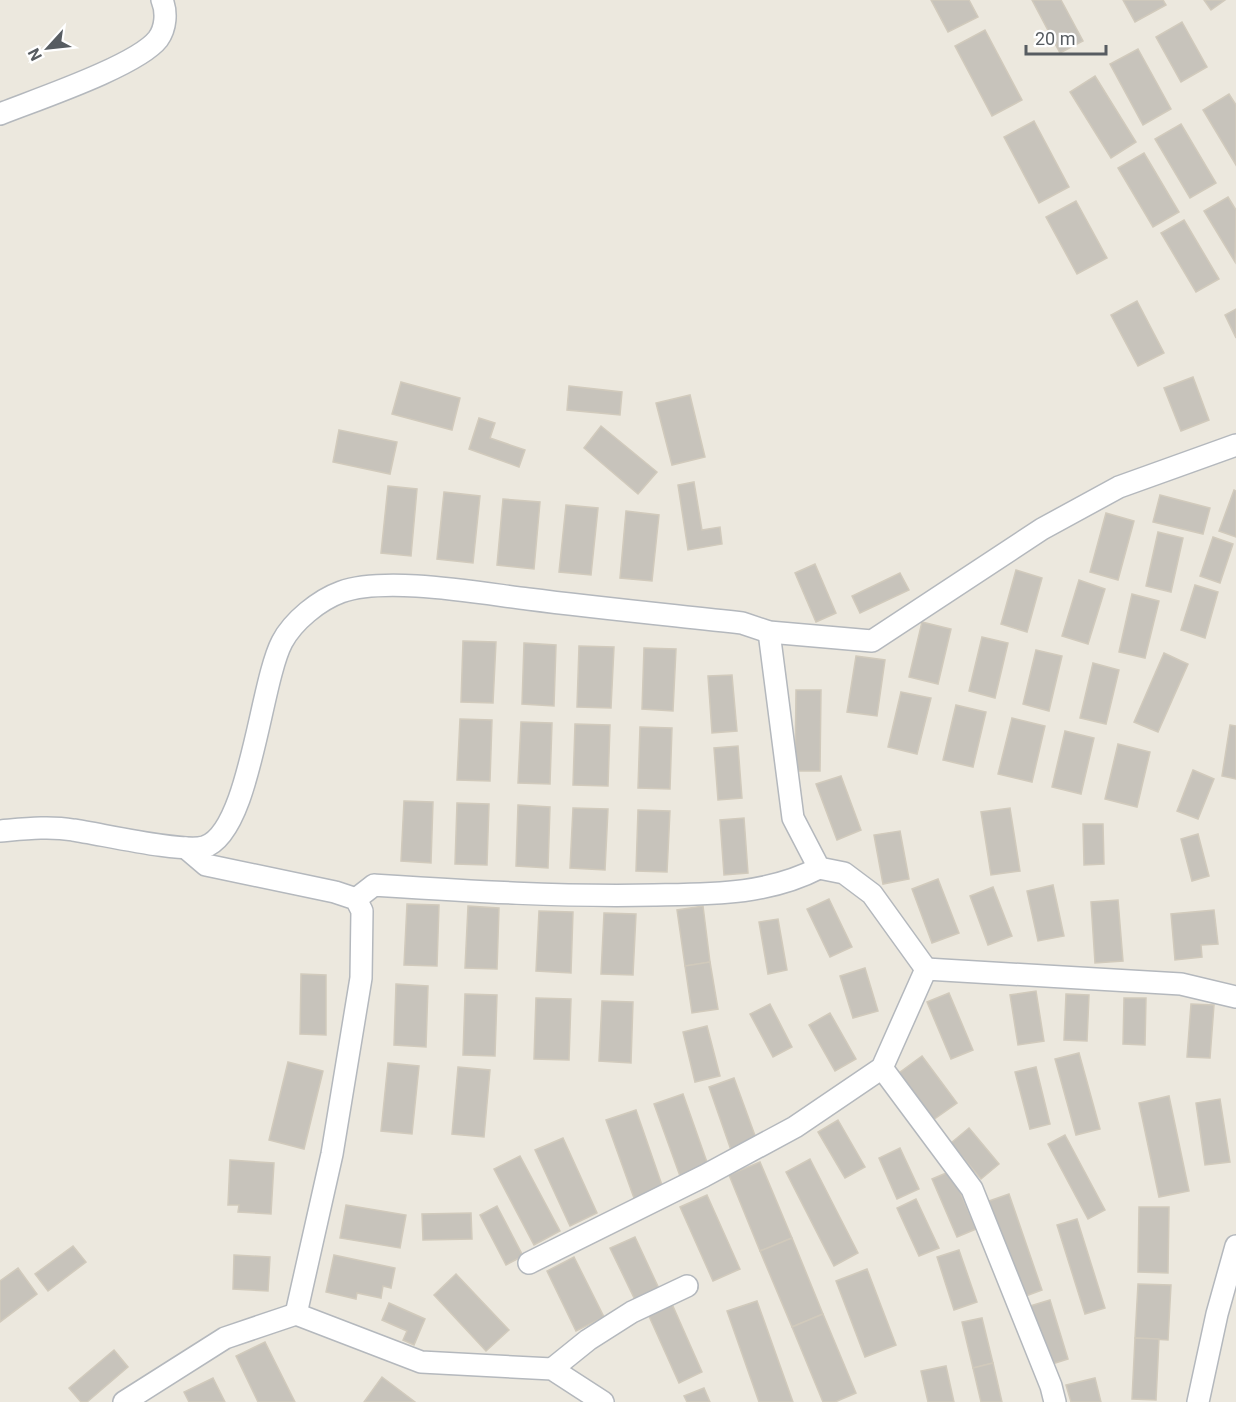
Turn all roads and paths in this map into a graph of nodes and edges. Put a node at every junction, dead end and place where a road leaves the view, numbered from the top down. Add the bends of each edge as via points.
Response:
1 (162, 0) edge
2 (0, 114) edge
3 (1236, 445) edge
4 (769, 632) junction
5 (0, 831) edge
6 (186, 848) junction
7 (819, 868) junction
8 (356, 898) junction
9 (926, 969) junction
10 (1236, 996) edge
11 (882, 1068) junction
12 (1236, 1246) edge
13 (529, 1263) dead end
14 (687, 1286) dead end
15 (296, 1314) junction
16 (552, 1370) junction
17 (124, 1402) edge
18 (603, 1402) edge
19 (1054, 1402) edge
20 (1198, 1402) edge

1 - 2 street via 165,23 158,39 144,51
3 - 4 street via 1110,492 1042,529 872,641
4 - 6 street via 742,623 434,588 375,587 341,592 297,622 282,641 240,800 230,822 206,847
4 - 7 street via 793,818
5 - 6 street via 70,829
6 - 8 street via 206,865
7 - 8 street via 766,889 709,894 567,897 374,885
7 - 9 street via 844,873 872,894
8 - 15 street via 362,911 361,978 332,1154
9 - 10 street via 1181,984
9 - 11 street
11 - 13 street via 795,1126
11 - 19 street via 972,1189
12 - 20 street
14 - 16 street via 632,1312 588,1340
15 - 16 street via 421,1362
15 - 17 street via 225,1338
16 - 18 street

